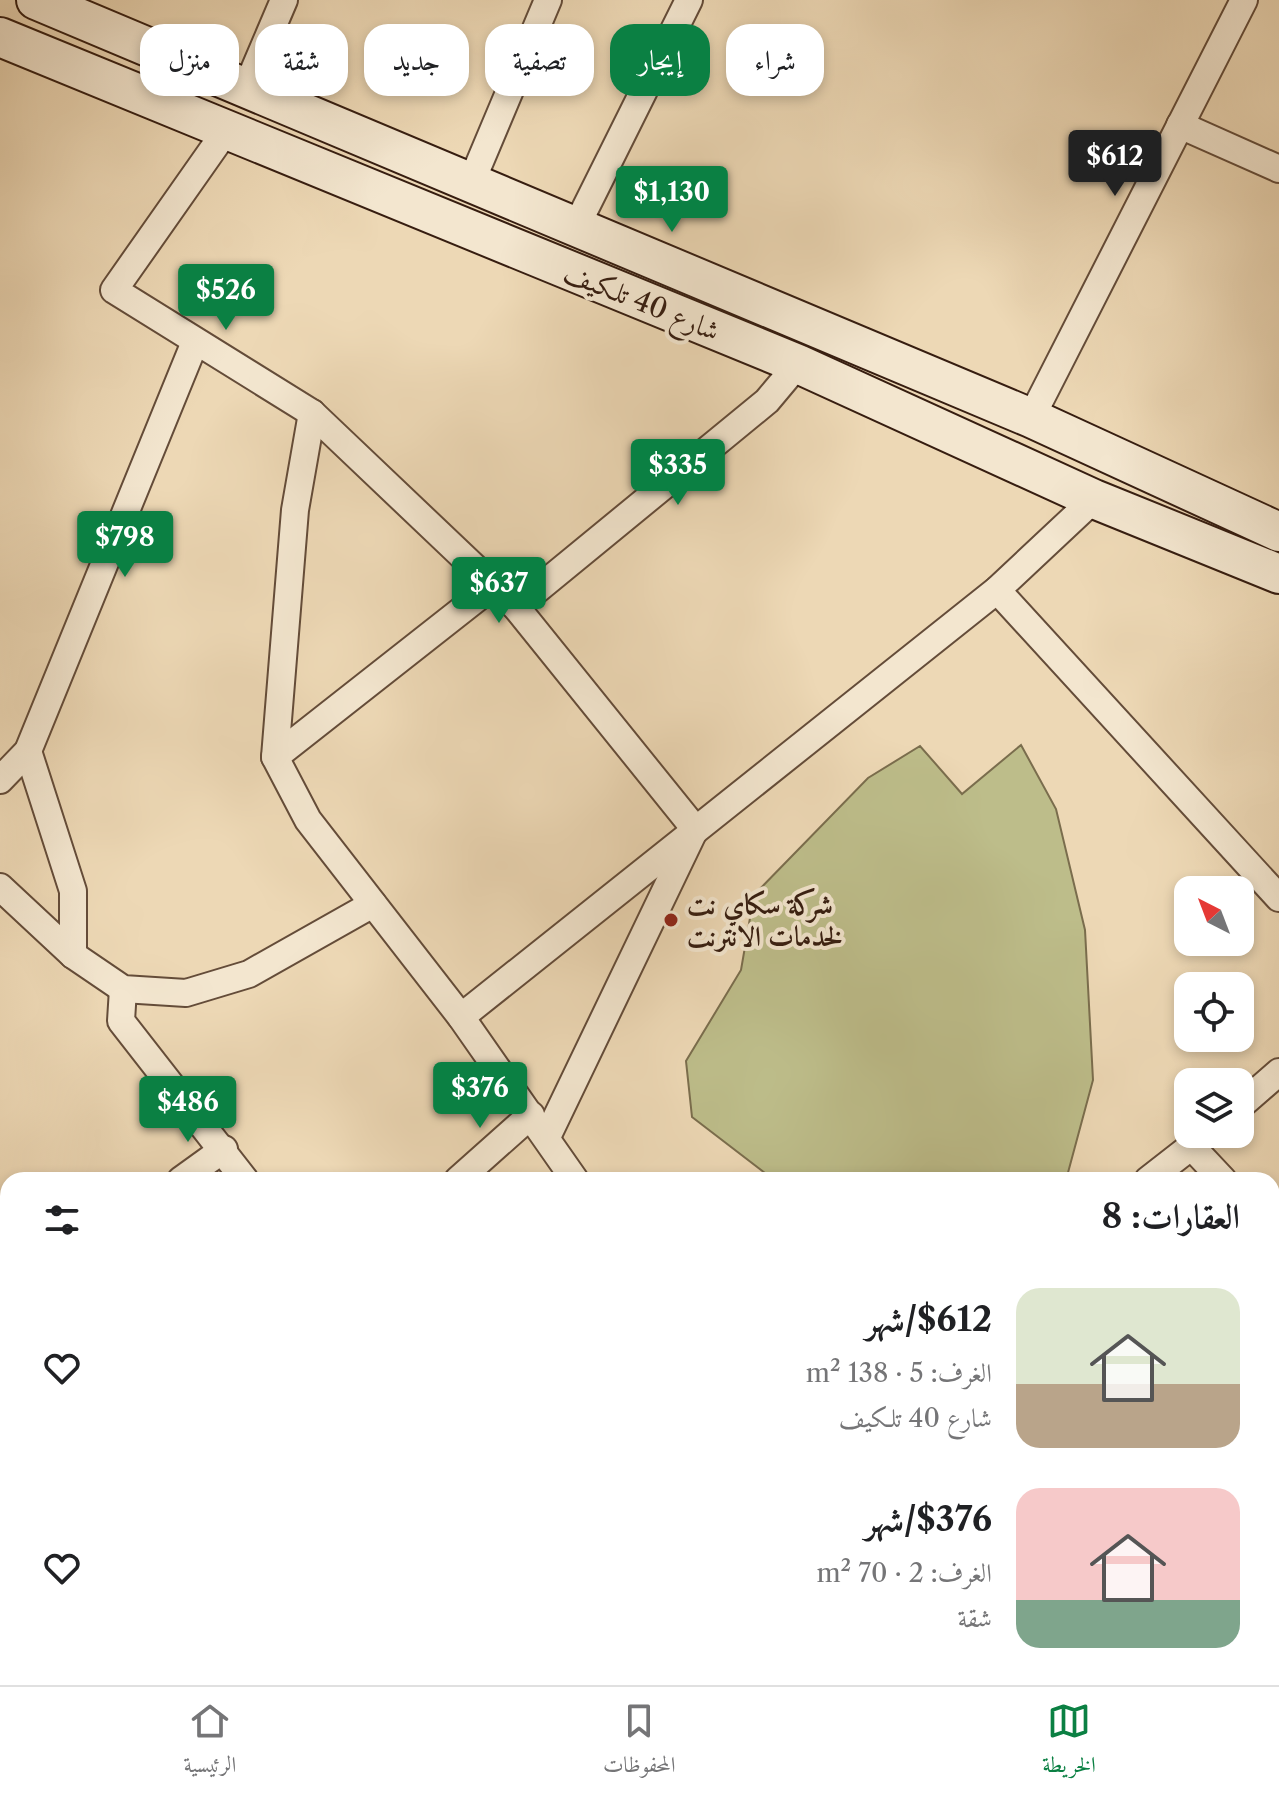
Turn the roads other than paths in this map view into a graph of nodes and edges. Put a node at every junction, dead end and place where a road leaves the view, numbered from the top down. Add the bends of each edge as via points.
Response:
1 (36, 0) edge
2 (284, 0) edge
3 (548, 0) edge
4 (689, 0) edge
5 (1244, 0) edge
6 (0, 37) edge
7 (246, 89) junction
8 (1180, 125) junction
9 (225, 132) junction
10 (1279, 169) edge
11 (471, 183) junction
12 (576, 227) junction
13 (195, 342) junction
14 (798, 364) junction
15 (312, 413) junction
16 (1031, 418) junction
17 (1094, 499) junction
18 (1279, 532) edge
19 (1279, 574) edge
20 (495, 584) junction
21 (997, 590) junction
22 (516, 607) junction
23 (28, 751) junction
24 (275, 757) junction
25 (0, 780) edge
26 (695, 829) junction
27 (0, 887) edge
28 (1279, 898) edge
29 (373, 904) junction
30 (73, 955) junction
31 (123, 989) junction
32 (461, 1017) junction
33 (1279, 1072) edge
34 (1254, 1094) edge
35 (531, 1115) junction
36 (547, 1137) junction
37 (1190, 1148) edge
38 (1205, 1148) edge
39 (224, 1149) junction
40 (192, 1172) edge
41 (240, 1172) edge
42 (467, 1172) edge
43 (570, 1172) edge
44 (1158, 1172) edge
45 (1218, 1172) edge

1 - 7 main road, شارع 40 تلكيف
2 - 7 street
3 - 11 street
4 - 12 street
5 - 8 street
6 - 9 main road, شارع 40 تلكيف
7 - 11 main road, شارع 40 تلكيف
8 - 10 street
8 - 16 street
9 - 13 street via 114,290
9 - 14 main road, شارع 40 تلكيف
11 - 12 main road, شارع 40 تلكيف
12 - 16 main road, شارع 40 تلكيف
13 - 15 street
13 - 23 street
14 - 17 main road, شارع 40 تلكيف
14 - 22 street via 767,401
15 - 20 street
15 - 24 street via 295,510
16 - 18 main road, شارع 40 تلكيف
17 - 19 main road, شارع 40 تلكيف
17 - 21 street
20 - 22 street
20 - 24 street
21 - 26 street
21 - 28 street
22 - 26 street
23 - 25 street
23 - 30 street via 73,891
24 - 29 street via 308,820
26 - 32 street
26 - 36 street
27 - 30 street
29 - 31 street via 249,974 186,993
29 - 32 street
30 - 31 street
31 - 39 street via 121,1021
32 - 35 street
33 - 34 street
35 - 36 street
35 - 42 street
36 - 43 street
37 - 44 street
38 - 45 street
39 - 40 street
39 - 41 street

